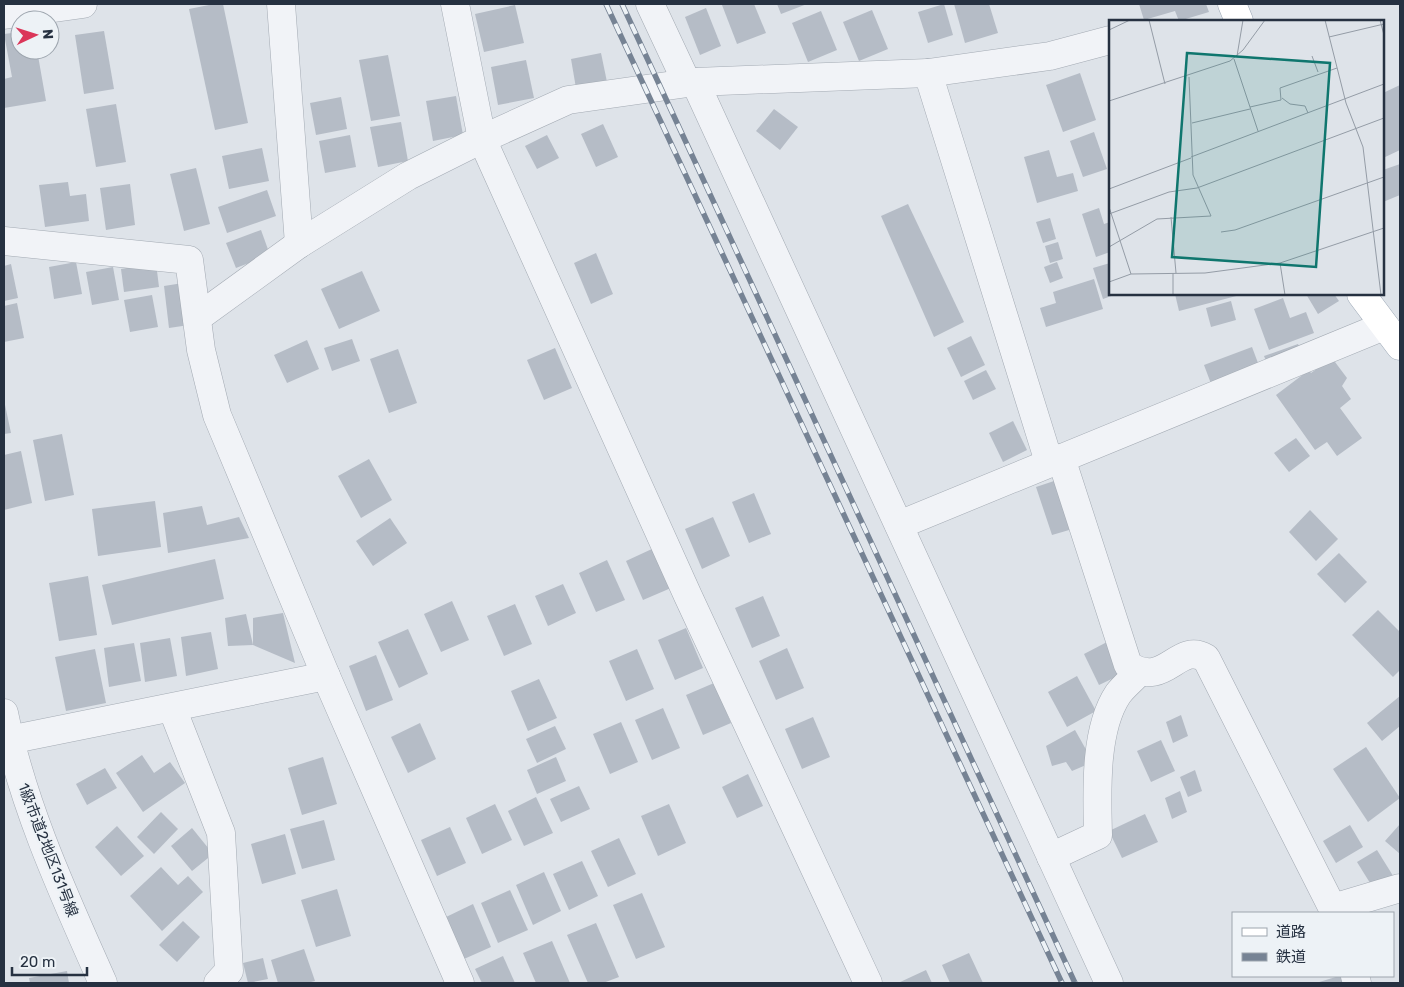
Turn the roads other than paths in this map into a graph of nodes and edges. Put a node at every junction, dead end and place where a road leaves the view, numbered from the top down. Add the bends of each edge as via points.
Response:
1 (83, 4) edge
2 (281, 4) edge
3 (454, 4) edge
4 (650, 4) edge
5 (1232, 4) edge
6 (4, 15) edge
7 (1239, 20) edge
8 (1109, 40) edge
9 (928, 72) junction
10 (691, 82) junction
11 (482, 139) junction
12 (4, 242) edge
13 (299, 244) junction
14 (1362, 295) edge
15 (197, 318) junction
16 (1392, 336) edge
17 (1055, 460) junction
18 (899, 525) junction
19 (1140, 672) junction
20 (326, 676) junction
21 (172, 708) junction
22 (4, 713) edge
23 (6, 741) edge
24 (1051, 857) junction
25 (1400, 888) edge
26 (1334, 911) edge
27 (103, 983) edge
28 (218, 983) edge
29 (460, 983) edge
30 (868, 983) edge
31 (1109, 983) edge

1 - 6 street
2 - 13 street
3 - 11 street
4 - 10 street
5 - 7 main road
8 - 9 street via 1050,56
9 - 10 street
9 - 17 street
10 - 11 street via 568,100
10 - 18 street
11 - 13 street via 408,176
11 - 30 street via 692,606
12 - 15 street via 189,260
13 - 15 street
14 - 16 main road
15 - 20 street via 201,350 217,414
16 - 17 street
17 - 18 street
17 - 19 street via 1128,664
18 - 24 street
19 - 24 street via 1118,695 1103,732 1098,763 1098,834
19 - 26 street via 1158,672 1188,654 1206,658
20 - 21 street
20 - 29 street
21 - 23 street
21 - 28 street via 221,833 229,971
22 - 23 street, 1級市道2地区131号線
23 - 27 street, 1級市道2地区131号線 via 32,814
24 - 31 street
25 - 26 street

